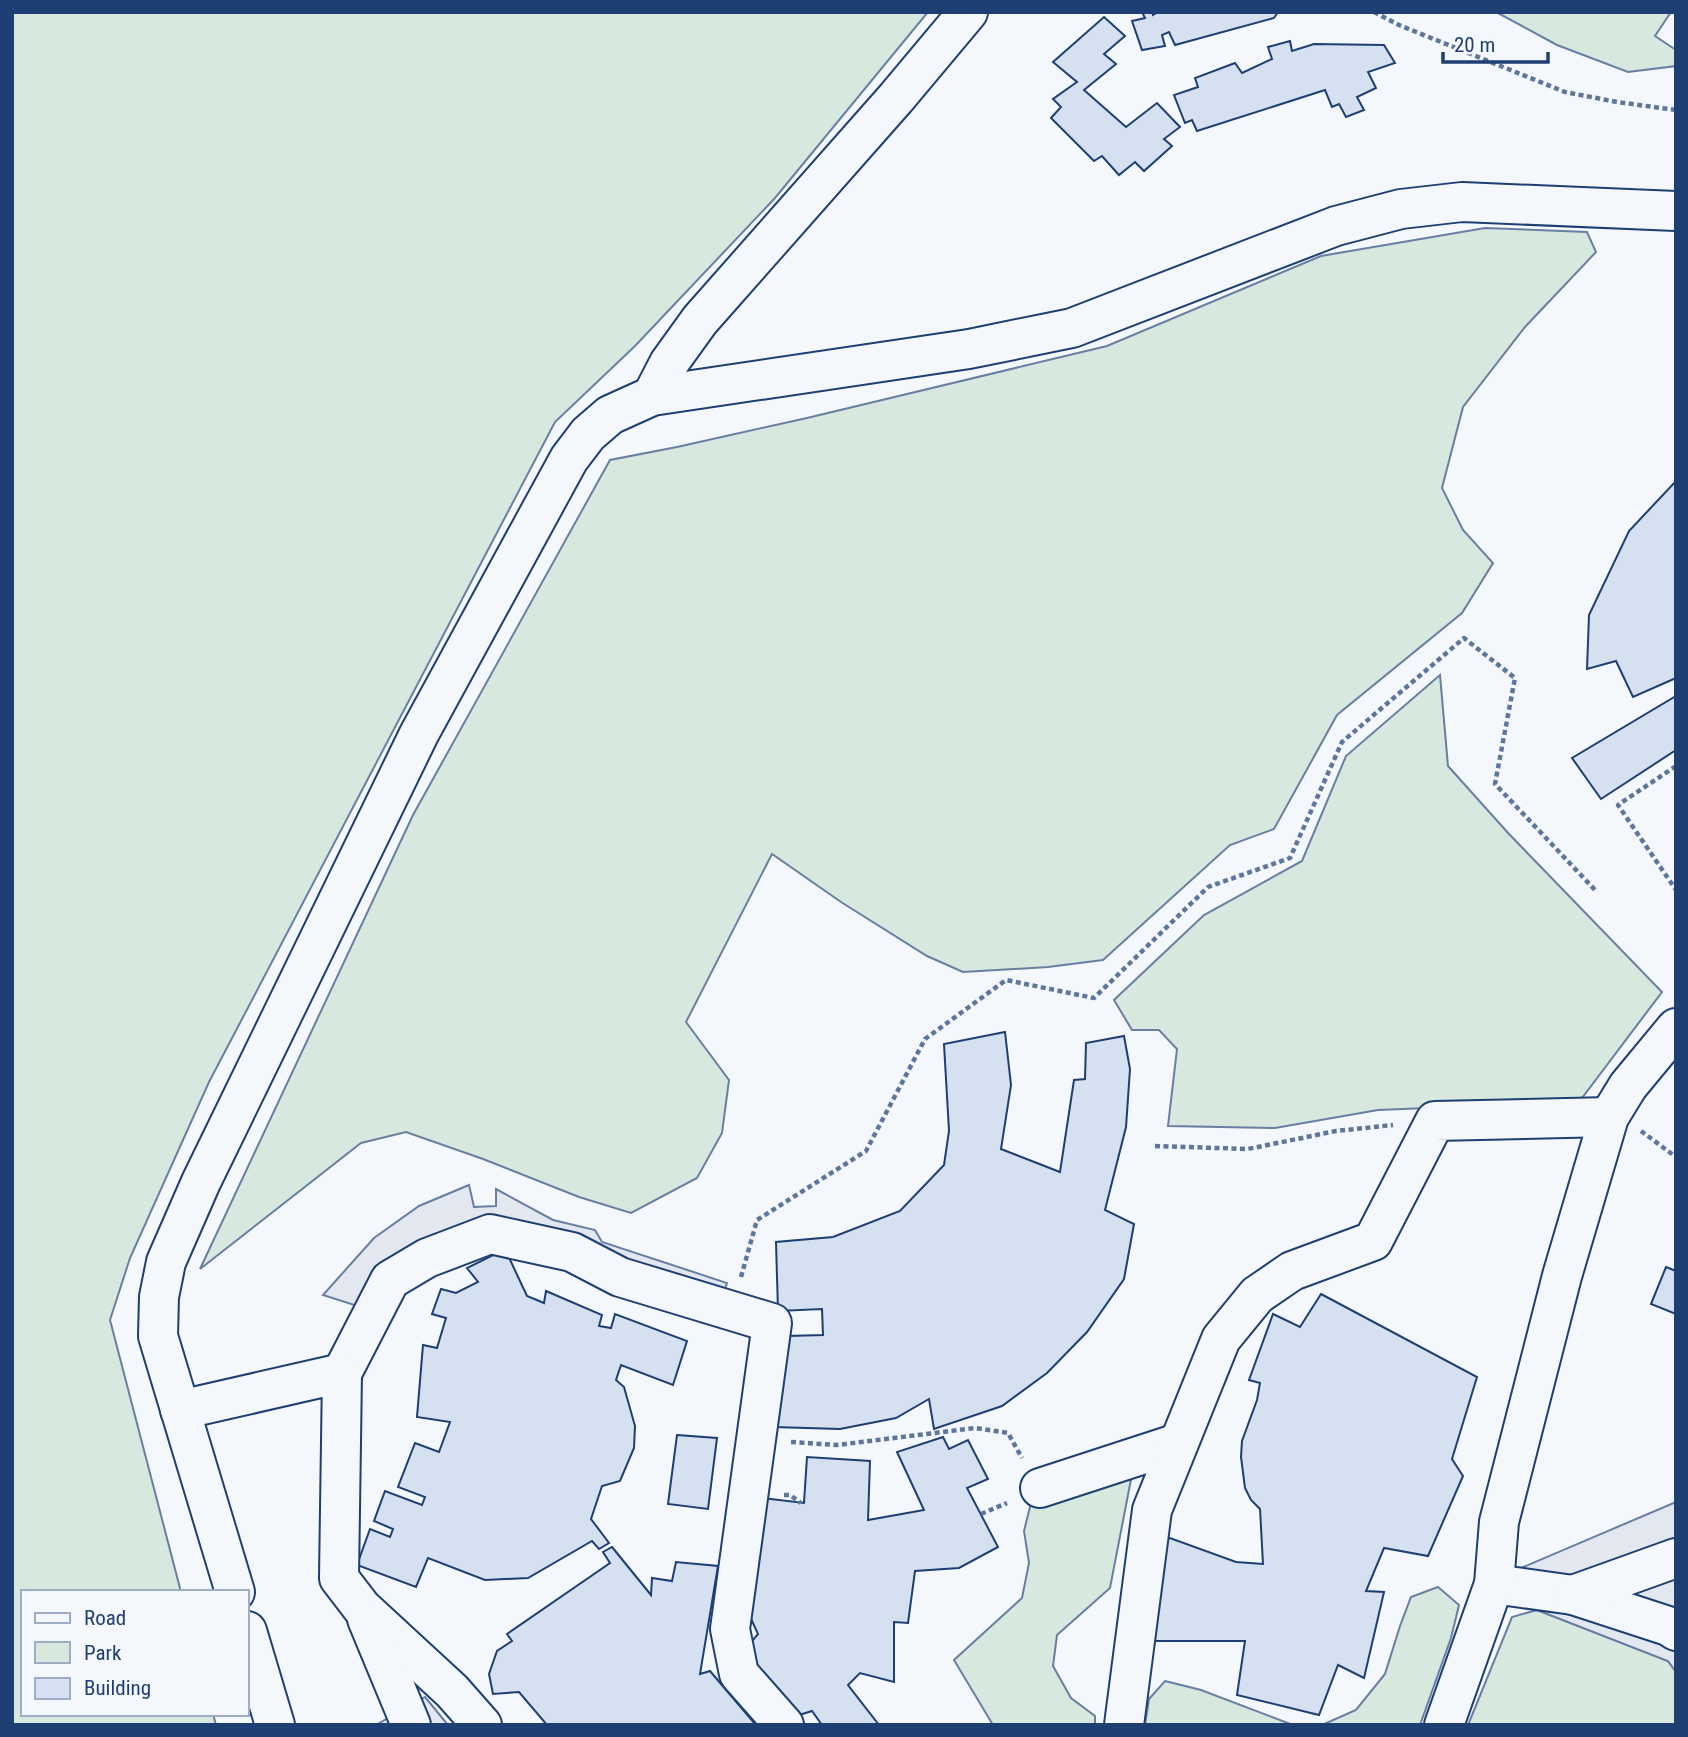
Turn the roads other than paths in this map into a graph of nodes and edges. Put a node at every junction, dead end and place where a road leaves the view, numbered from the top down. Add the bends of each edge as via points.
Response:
1 (968, 12) edge
2 (1674, 209) edge
3 (652, 396) junction
4 (1676, 1028) edge
5 (1622, 1122) junction
6 (342, 1373) junction
7 (180, 1409) junction
8 (1178, 1443) junction
9 (1040, 1488) road end
10 (1676, 1558) edge
11 (1494, 1584) junction
12 (234, 1590) edge
13 (1573, 1595) junction
14 (362, 1608) junction
15 (1676, 1631) edge
16 (248, 1634) edge
17 (275, 1725) edge
18 (411, 1725) edge
19 (482, 1725) edge
20 (784, 1725) edge
21 (1124, 1725) edge
22 (1444, 1725) edge

1 - 3 street via 700,320
2 - 3 street via 1462,202 1401,209 1336,226 1072,328 969,349
3 - 7 street via 610,415 569,459 419,734 201,1182 166,1262 159,1297 158,1336
4 - 5 street via 1628,1086
5 - 8 street via 1435,1121 1373,1241 1292,1272 1258,1295 1221,1339
5 - 11 street via 1562,1276 1499,1522
6 - 7 street
6 - 14 street via 339,1578
6 - 20 street via 390,1280 427,1258 490,1234 572,1252 620,1277 772,1323 730,1629 739,1674
7 - 12 street
8 - 9 street
8 - 21 street via 1152,1510
10 - 13 street
11 - 13 street
11 - 22 street
13 - 15 street
14 - 18 street
14 - 19 street via 453,1691
16 - 17 street

